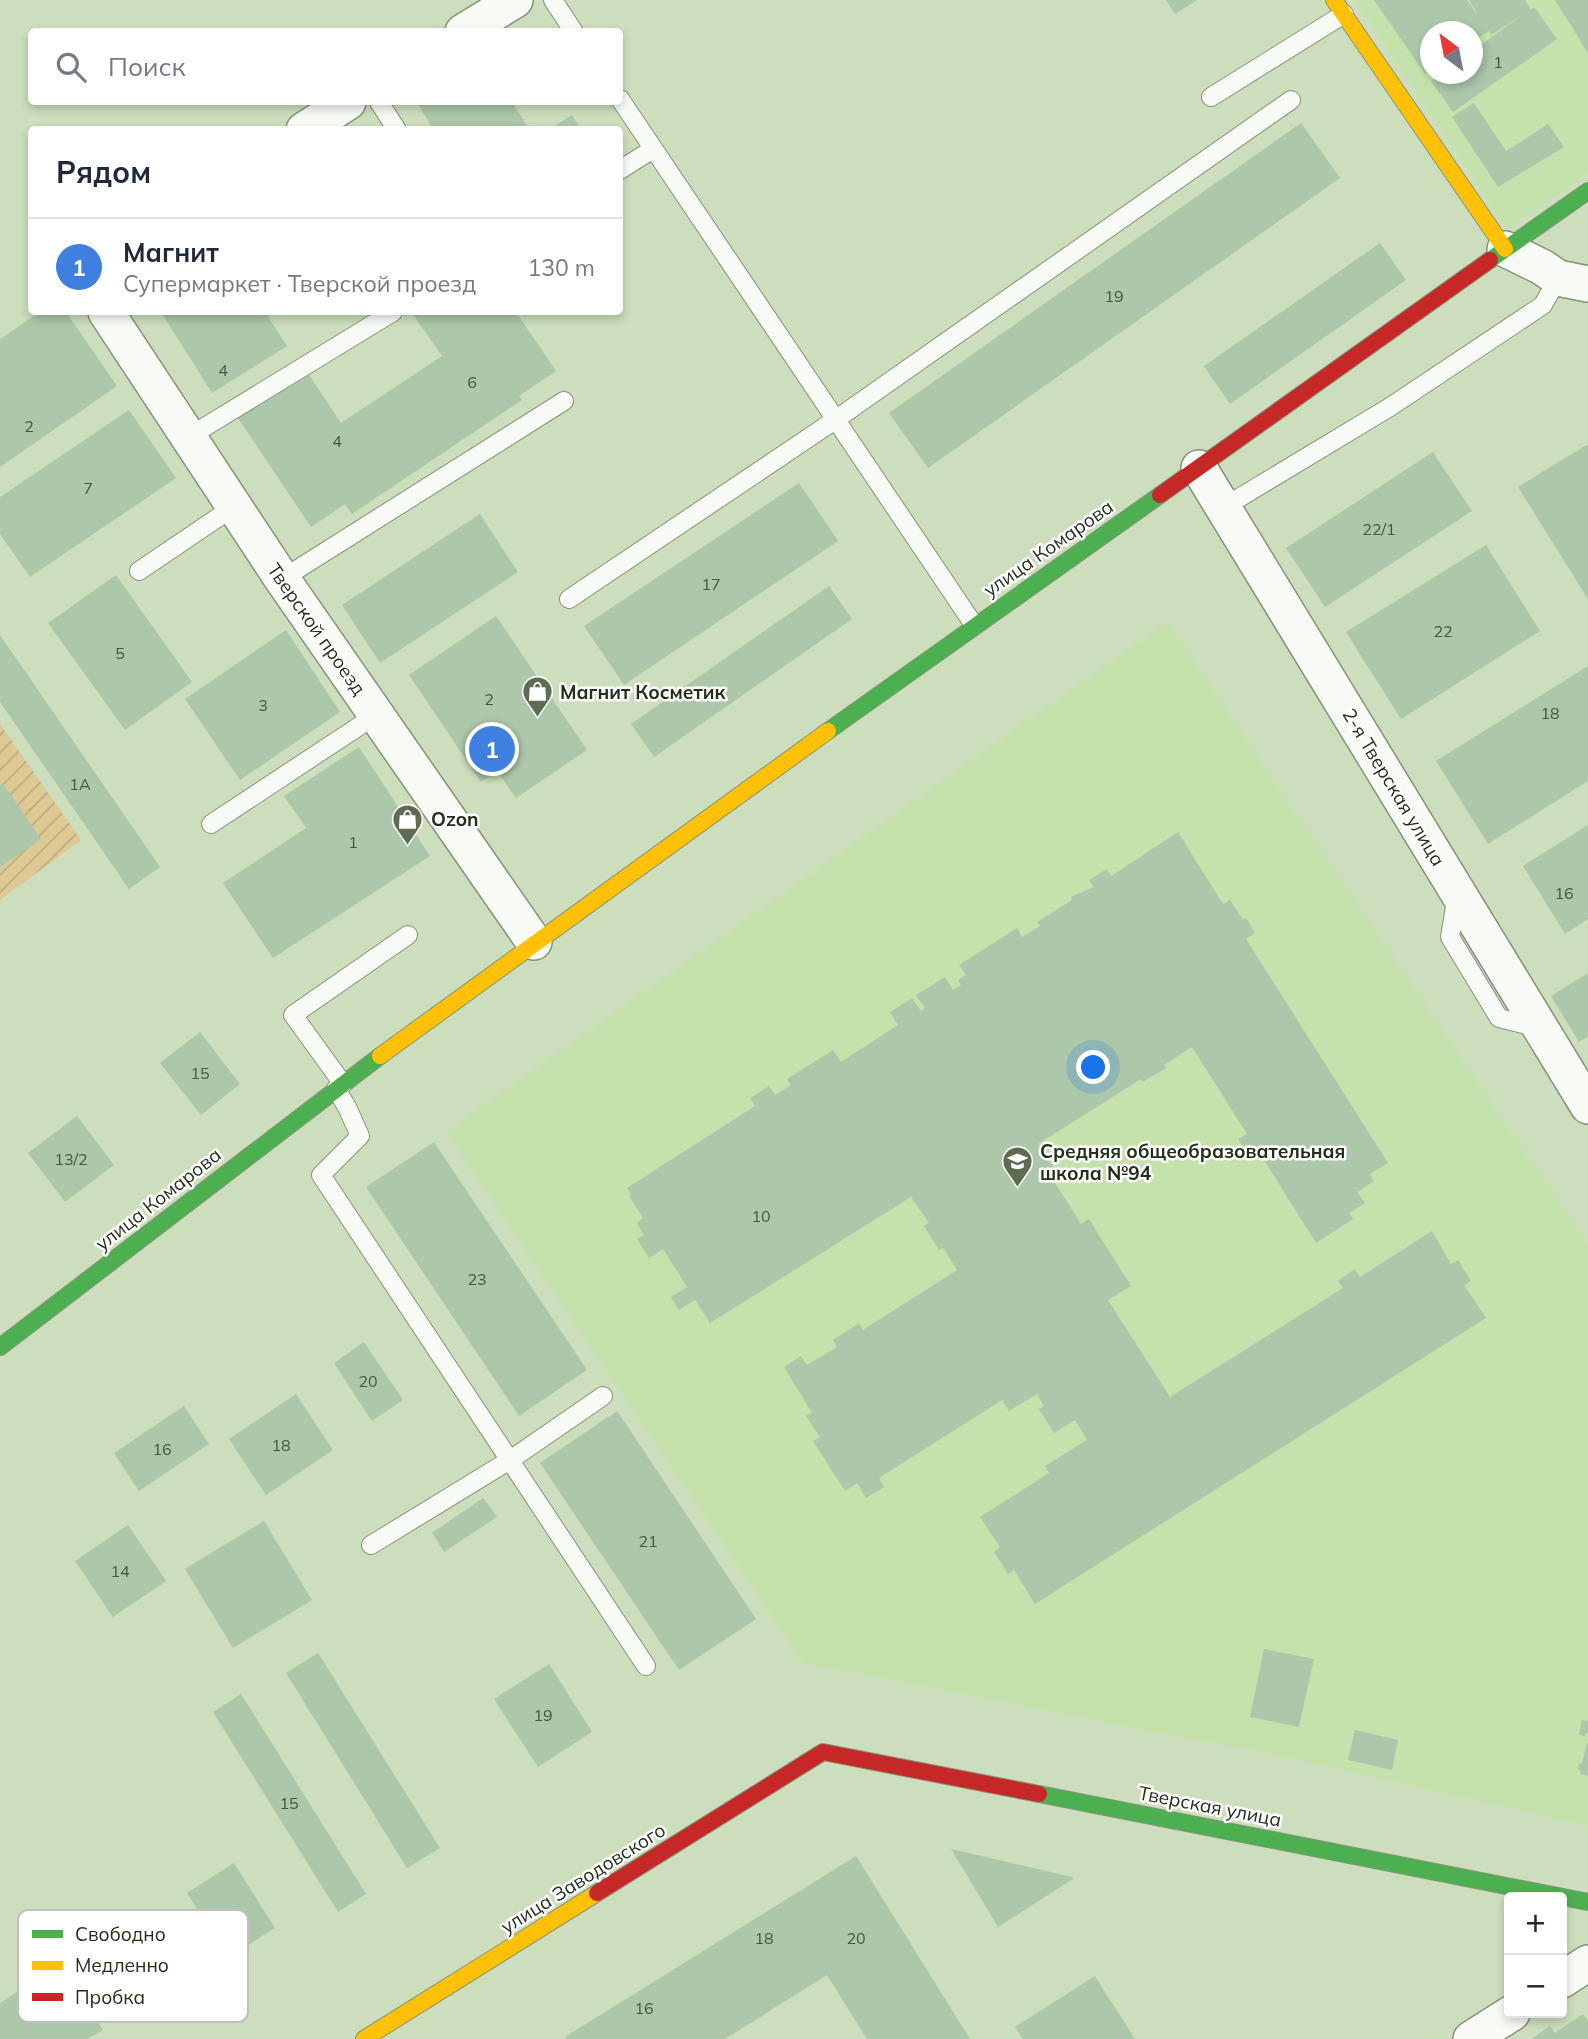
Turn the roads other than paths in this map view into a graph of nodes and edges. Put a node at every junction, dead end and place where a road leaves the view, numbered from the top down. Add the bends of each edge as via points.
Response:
1 (515, 0) edge
2 (553, 0) edge
3 (1339, 7) edge
4 (470, 28) edge
5 (571, 28) edge
6 (1211, 97) dead end
7 (1291, 100) dead end
8 (623, 104) edge
9 (343, 105) edge
10 (381, 105) edge
11 (310, 126) edge
12 (394, 126) edge
13 (653, 149) junction
14 (623, 168) edge
15 (1588, 191) edge
16 (1505, 249) junction
17 (1573, 281) edge
18 (108, 315) edge
19 (388, 315) edge
20 (564, 401) dead end
21 (835, 420) junction
22 (190, 436) junction
23 (1194, 471) junction
24 (235, 506) junction
25 (1226, 510) junction
26 (139, 571) dead end
27 (282, 579) junction
28 (569, 599) dead end
29 (974, 625) junction
30 (376, 715) junction
31 (211, 824) dead end
32 (408, 935) dead end
33 (534, 942) junction
34 (339, 1086) junction
35 (1588, 1107) edge
36 (0, 1347) edge
37 (603, 1396) dead end
38 (510, 1460) junction
39 (371, 1545) dead end
40 (646, 1666) dead end
41 (823, 1752) joint
42 (1588, 1902) edge
43 (1588, 1964) edge
44 (1567, 1977) edge
45 (1504, 2018) edge
46 (364, 2039) edge
47 (1471, 2039) edge

1 - 4 street
2 - 5 lane
3 - 6 lane
3 - 16 street
7 - 21 lane
8 - 13 lane
9 - 11 street
10 - 12 lane
13 - 14 lane
13 - 21 lane
15 - 16 street, улица Комарова
16 - 17 street
16 - 23 street, улица Комарова
17 - 25 lane via 1390,407
18 - 22 street, Тверской проезд
19 - 22 lane
20 - 27 lane
21 - 28 lane
21 - 29 lane
22 - 24 street, Тверской проезд
23 - 25 street, 2-я Тверская улица via 1206,499 1218,511
23 - 29 street, улица Комарова
24 - 26 lane
24 - 27 street, Тверской проезд
25 - 35 street, 2-я Тверская улица
27 - 30 street, Тверской проезд
29 - 33 street, улица Комарова
30 - 31 lane
30 - 33 street, Тверской проезд
32 - 34 lane via 293,1015
33 - 34 street, улица Комарова
34 - 36 street, улица Комарова
34 - 38 lane via 360,1136 321,1175
37 - 38 lane
38 - 39 lane
38 - 40 lane
41 - 42 street, Тверская улица
41 - 46 street, улица Заводовского
43 - 44 street
45 - 47 street

